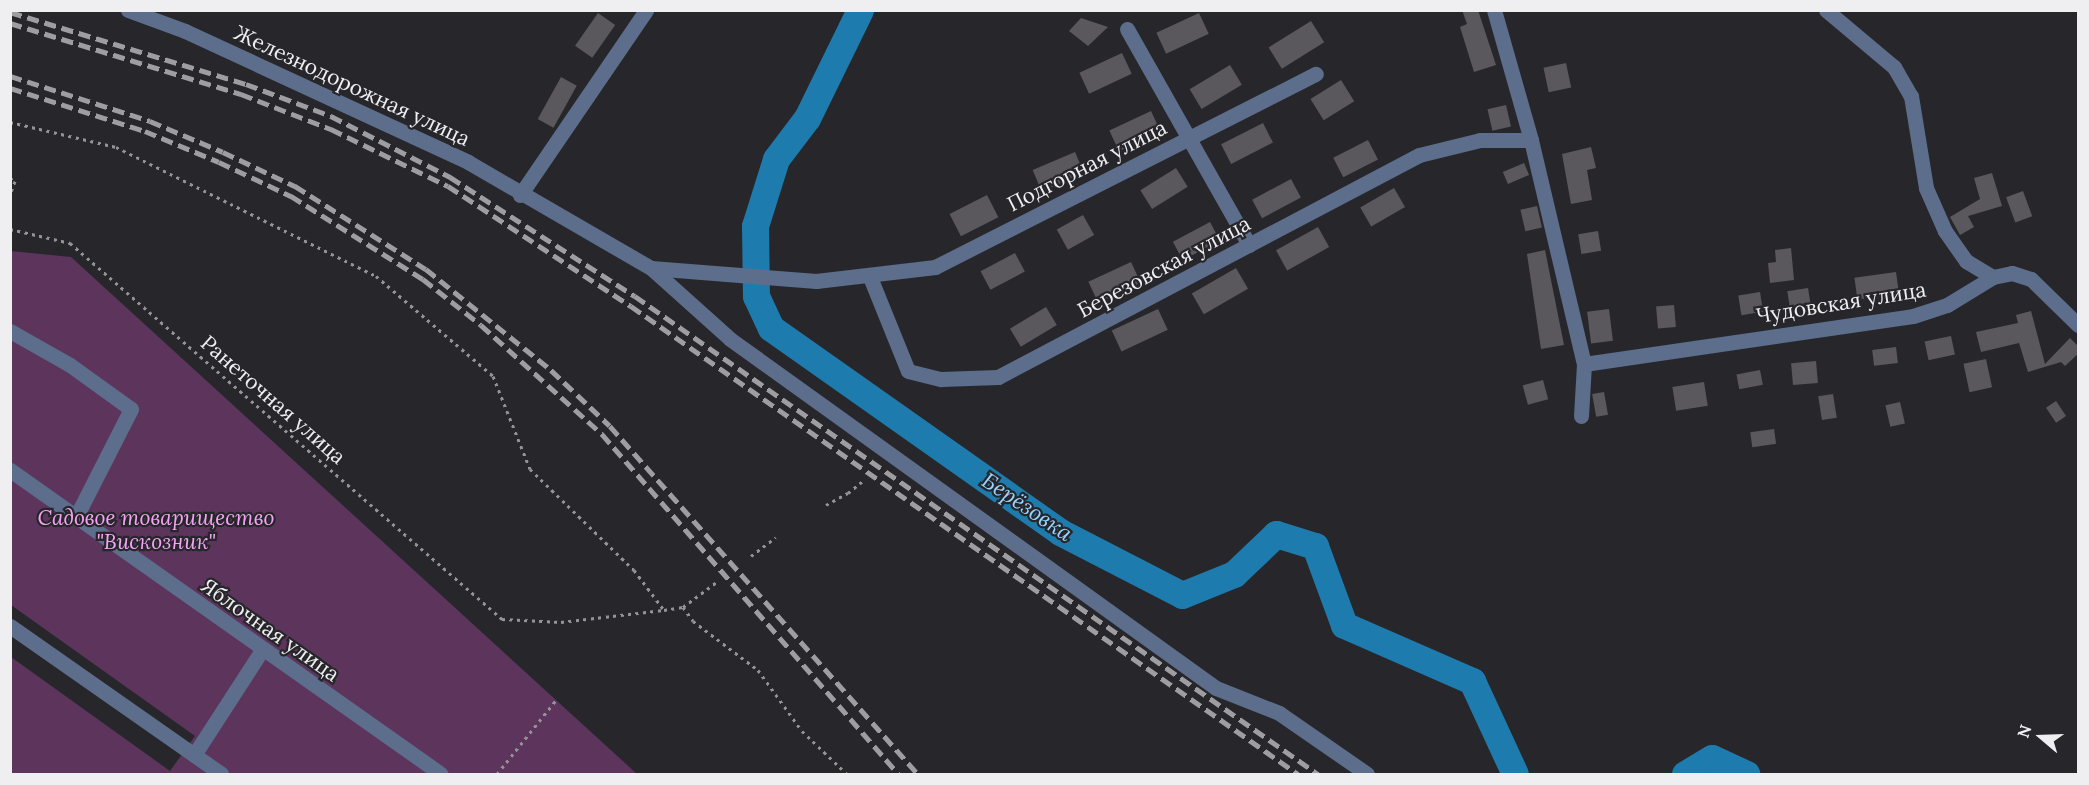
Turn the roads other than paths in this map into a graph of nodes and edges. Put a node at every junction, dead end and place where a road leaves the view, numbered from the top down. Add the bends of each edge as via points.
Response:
1 (128, 10) edge
2 (646, 10) edge
3 (1494, 10) edge
4 (1826, 10) edge
5 (1127, 29) dead end
6 (1316, 74) dead end
7 (1186, 139) junction
8 (1531, 140) junction
9 (520, 195) junction
10 (1249, 245) junction
11 (651, 268) junction
12 (870, 276) junction
13 (1993, 277) junction
14 (2079, 325) edge
15 (10, 331) edge
16 (1584, 364) junction
17 (1581, 416) dead end
18 (10, 470) edge
19 (76, 517) junction
20 (10, 626) edge
21 (262, 650) junction
22 (194, 755) junction
23 (221, 774) edge
24 (441, 774) edge
25 (1368, 774) edge

1 - 9 street, Железнодорожная улица via 185,31 468,162
2 - 9 street
3 - 8 street
4 - 13 street via 1894,67 1911,96 1926,188 1944,231 1966,261
5 - 7 street
6 - 7 street, Подгорная улица
7 - 10 street
7 - 12 street, Подгорная улица via 935,267
8 - 10 street, Березовская улица via 1480,140 1419,155
8 - 16 street
9 - 11 street, Железнодорожная улица
10 - 12 street, Березовская улица via 998,377 941,379 908,371
11 - 12 street, Подгорная улица via 816,281
11 - 25 street via 730,339 1216,688 1279,713
13 - 14 street, Чудовская улица via 2012,273 2031,279
13 - 16 street, Чудовская улица via 1947,305 1913,316
15 - 19 street via 70,364 130,410
16 - 17 street
18 - 19 street, Яблочная улица
19 - 21 street, Яблочная улица
20 - 22 street
21 - 22 street
21 - 24 street, Яблочная улица
22 - 23 street

